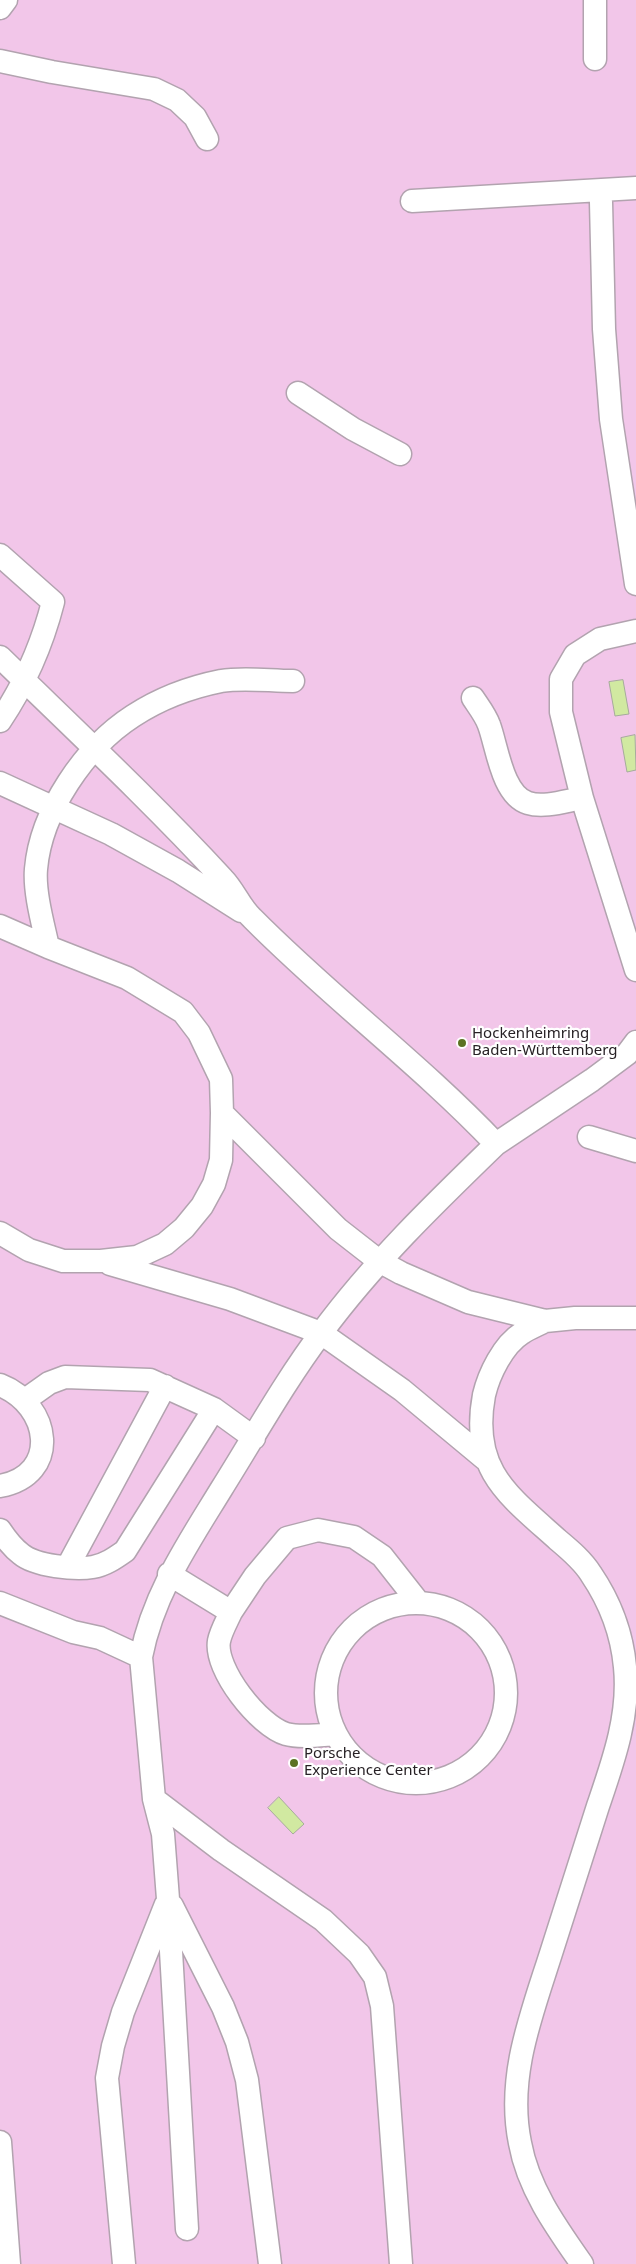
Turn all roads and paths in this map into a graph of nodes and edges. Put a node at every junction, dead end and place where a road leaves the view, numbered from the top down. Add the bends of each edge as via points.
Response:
1 (6, 0) edge
2 (595, 0) edge
3 (0, 8) edge
4 (595, 60) dead end
5 (0, 61) edge
6 (207, 139) dead end
7 (636, 188) edge
8 (412, 201) dead end
9 (601, 202) dead end
10 (298, 393) dead end
11 (400, 454) dead end
12 (0, 555) edge
13 (636, 584) edge
14 (636, 631) edge
15 (0, 658) edge
16 (24, 680) junction
17 (293, 681) dead end
18 (473, 698) dead end
19 (0, 721) edge
20 (96, 748) junction
21 (0, 783) edge
22 (582, 798) junction
23 (53, 808) junction
24 (250, 917) junction
25 (0, 926) edge
26 (48, 947) junction
27 (636, 970) edge
28 (636, 1042) edge
29 (222, 1113) junction
30 (590, 1137) dead end
31 (496, 1144) junction
32 (636, 1151) edge
33 (0, 1234) edge
34 (101, 1261) junction
35 (379, 1261) junction
36 (636, 1318) edge
37 (545, 1321) junction
38 (321, 1333) junction
39 (0, 1385) edge
40 (165, 1386) junction
41 (25, 1400) junction
42 (214, 1409) junction
43 (254, 1438) junction
44 (485, 1459) junction
45 (0, 1486) edge
46 (0, 1530) edge
47 (68, 1566) junction
48 (169, 1574) junction
49 (0, 1603) edge
50 (419, 1603) junction
51 (231, 1612) junction
52 (141, 1657) junction
53 (336, 1734) junction
54 (154, 1799) junction
55 (168, 1899) junction
56 (0, 2142) edge
57 (187, 2229) dead end
58 (9, 2264) edge
59 (124, 2264) edge
60 (270, 2264) edge
61 (402, 2264) edge
62 (582, 2264) edge

1 - 3 lane
2 - 4 lane
5 - 6 lane via 154,89 177,100 195,117
7 - 8 lane
9 - 13 lane via 604,329 611,419
10 - 11 lane via 353,429
12 - 16 lane via 53,602 43,640
14 - 22 lane via 600,639 574,655 561,680 561,712
15 - 16 lane
16 - 19 lane
16 - 20 lane
17 - 20 lane via 240,680 204,685 132,716
18 - 22 lane via 489,723 499,765 515,794 527,802 542,804
20 - 23 lane
20 - 24 lane via 225,880
21 - 23 lane
22 - 27 lane
23 - 24 lane via 111,834 178,871
23 - 26 lane via 40,842 36,870
24 - 31 lane via 456,1102
25 - 26 lane
26 - 29 lane via 127,978 183,1012 199,1033 221,1079
28 - 31 lane via 627,1054 592,1080
29 - 34 lane via 222,1160 202,1206 165,1244 137,1257
29 - 35 lane via 338,1229
30 - 32 lane
31 - 35 lane
33 - 34 lane via 29,1250 63,1261
34 - 38 lane via 230,1299
35 - 37 lane via 468,1302
35 - 38 lane
36 - 37 lane
37 - 44 lane via 521,1333 495,1366 481,1413
38 - 43 lane
38 - 44 lane via 402,1390
39 - 41 lane
40 - 41 lane via 150,1380 64,1377
40 - 42 lane
40 - 47 lane
41 - 45 lane via 39,1421 41,1447 31,1472 11,1484
42 - 43 lane
42 - 47 lane via 125,1551 107,1563 92,1567
43 - 48 lane
44 - 62 lane via 494,1477 517,1502 590,1571 606,1598 620,1637 625,1669 618,1747 526,2030 516,2080 520,2145 533,2183 552,2220
46 - 47 lane via 21,1555 32,1561
48 - 51 lane
48 - 52 lane
49 - 52 lane via 73,1632 100,1638
50 - 51 lane via 382,1556 354,1537 318,1530 286,1538
50 - 53 lane via 388,1607 360,1622 339,1645 328,1674 326,1705
50 - 53 lane via 447,1608 472,1622 492,1643 504,1669 507,1697 501,1726 487,1750 466,1770 439,1781 411,1784 380,1777 354,1760
51 - 53 lane via 219,1642 224,1671 250,1705 274,1729 287,1735
52 - 54 lane
54 - 55 lane via 163,1834
54 - 61 lane via 323,1920 359,1954 376,1978 384,2024
55 - 57 lane
55 - 59 lane via 123,2012 107,2078
55 - 60 lane via 223,2007 237,2042 247,2080
56 - 58 lane

